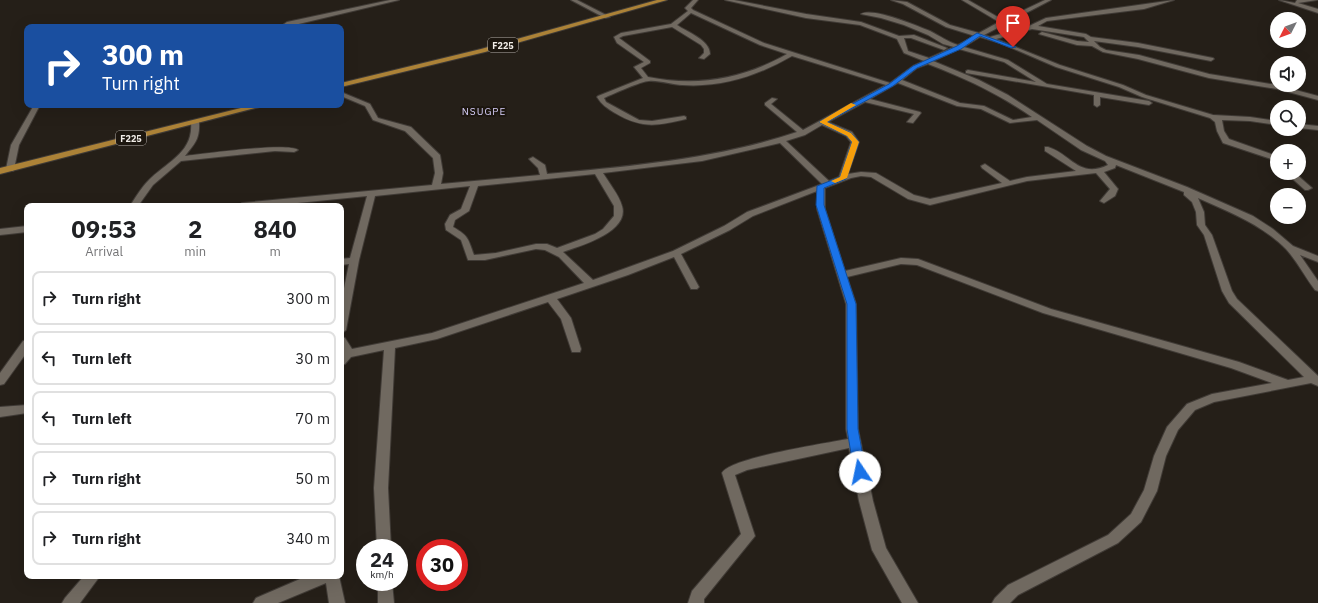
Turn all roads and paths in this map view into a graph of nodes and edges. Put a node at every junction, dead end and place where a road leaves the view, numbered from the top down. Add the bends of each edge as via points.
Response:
1 (397, 0) edge
2 (478, 0) edge
3 (486, 0) edge
4 (573, 0) edge
5 (664, 0) edge
6 (696, 0) edge
7 (727, 0) edge
8 (880, 0) edge
9 (883, 0) edge
10 (893, 0) edge
11 (964, 0) edge
12 (1049, 0) edge
13 (1172, 0) edge
14 (1315, 0) edge
15 (1284, 1) edge
16 (1318, 10) edge
17 (691, 11) junction
18 (864, 14) dead end
19 (607, 17) junction
20 (1003, 22) junction
21 (287, 24) edge
22 (673, 25) junction
23 (1029, 27) junction
24 (979, 34) junction
25 (901, 38) junction
26 (990, 38) junction
27 (1090, 39) junction
28 (1095, 44) junction
29 (959, 48) junction
30 (1104, 50) junction
31 (951, 51) junction
32 (791, 54) junction
33 (702, 58) dead end
34 (1102, 58) dead end
35 (1211, 59) dead end
36 (930, 62) junction
37 (942, 67) junction
38 (646, 78) junction
39 (893, 83) junction
40 (344, 84) edge
41 (1046, 86) junction
42 (1097, 94) junction
43 (344, 95) edge
44 (1318, 98) edge
45 (774, 99) dead end
46 (863, 99) junction
47 (1097, 105) dead end
48 (35, 108) edge
49 (251, 108) edge
50 (1189, 110) junction
51 (1212, 117) junction
52 (684, 118) dead end
53 (1037, 118) junction
54 (195, 122) junction
55 (822, 122) junction
56 (911, 122) dead end
57 (1270, 122) edge
58 (1306, 127) edge
59 (1318, 128) edge
60 (802, 134) junction
61 (781, 140) junction
62 (1048, 149) dead end
63 (294, 150) dead end
64 (1270, 156) edge
65 (179, 159) junction
66 (534, 159) dead end
67 (1108, 160) junction
68 (985, 166) dead end
69 (10, 169) junction
70 (0, 171) edge
71 (1098, 171) junction
72 (598, 172) junction
73 (1084, 173) junction
74 (544, 177) junction
75 (843, 178) junction
76 (1298, 180) edge
77 (474, 183) junction
78 (1009, 184) junction
79 (824, 185) junction
80 (436, 187) junction
81 (1308, 188) dead end
82 (1184, 189) junction
83 (372, 193) junction
84 (1104, 201) dead end
85 (136, 203) edge
86 (303, 203) edge
87 (24, 229) edge
88 (0, 232) edge
89 (1290, 248) junction
90 (556, 251) junction
91 (676, 253) junction
92 (1318, 259) edge
93 (354, 260) junction
94 (344, 262) edge
95 (842, 276) junction
96 (591, 284) junction
97 (694, 287) dead end
98 (1318, 288) edge
99 (345, 294) edge
100 (550, 297) junction
101 (390, 345) junction
102 (24, 348) edge
103 (576, 349) dead end
104 (344, 351) edge
105 (0, 381) edge
106 (1316, 382) edge
107 (1288, 384) junction
108 (24, 409) edge
109 (0, 412) edge
110 (855, 442) junction
111 (384, 539) edge
112 (90, 579) edge
113 (317, 579) edge
114 (333, 579) edge
115 (385, 591) edge
116 (70, 603) edge
117 (261, 603) edge
118 (337, 603) edge
119 (386, 603) edge
120 (696, 603) edge
121 (910, 603) edge
122 (1000, 603) edge

1 - 21 street
2 - 3 street
4 - 19 street
5 - 19 main road, F225
6 - 17 street via 688,8
7 - 25 street via 861,24
8 - 9 street
10 - 24 street via 905,3 948,26
11 - 20 street
12 - 20 street
13 - 23 street via 1144,7 1046,20
14 - 15 street
15 - 16 street
17 - 22 street
17 - 32 street via 741,35
18 - 29 street via 871,13 904,22
19 - 40 main road, F225 via 483,51
20 - 24 street
22 - 33 street via 704,44 707,54
22 - 38 street via 616,38 648,62 637,67
23 - 26 street
23 - 27 street via 1082,35
23 - 28 street via 1032,31 1045,35 1077,43
24 - 26 street
24 - 29 street
25 - 31 street via 912,36
25 - 36 street via 906,52
26 - 50 street via 1058,66
27 - 28 street
27 - 35 street
28 - 30 street
29 - 31 street
29 - 41 street via 1010,63
30 - 34 street
30 - 44 street via 1208,76 1277,87
31 - 36 street
32 - 38 street via 746,76 731,80 673,84
32 - 39 street
36 - 37 street
36 - 39 street via 915,67
37 - 41 street
37 - 53 street via 999,92
38 - 52 street via 600,98 638,122 652,123
39 - 46 street
39 - 53 street via 959,105 982,107 1012,122
41 - 42 street
42 - 47 street
42 - 50 street
43 - 80 street via 368,105 375,119 408,129 436,157 439,173
45 - 60 street via 767,104
46 - 55 street
46 - 56 street via 918,113
48 - 69 street via 15,145
49 - 54 main road, F225
50 - 51 street
51 - 57 street
51 - 64 street via 1219,121 1224,139
53 - 67 street
54 - 65 street via 194,140
54 - 69 main road, F225
55 - 60 street
55 - 75 street via 849,134 855,142
58 - 59 street
60 - 61 street
61 - 72 street via 702,159
61 - 79 street
62 - 73 street
63 - 65 street via 275,149
65 - 85 street via 150,184
66 - 74 street via 542,167
67 - 71 street via 1112,166
67 - 82 street
68 - 78 street
69 - 70 main road, F225
71 - 73 street
71 - 84 street via 1114,189
72 - 74 street
72 - 90 street via 618,206 618,216 593,240
73 - 78 street via 1027,179
74 - 77 street
75 - 78 street via 861,174 873,175 911,197 930,202
75 - 79 street
76 - 81 street
77 - 80 street
77 - 90 street via 465,211 451,218 448,223 449,228 466,241 467,253 471,258 511,253 536,246
79 - 91 street via 750,214
79 - 95 street via 821,209
80 - 83 street
82 - 89 street via 1250,218
82 - 106 street via 1196,201 1201,225 1208,235 1227,291 1233,301
83 - 86 street
83 - 93 street
87 - 88 street
89 - 92 street
89 - 98 street
90 - 96 street
91 - 96 street
91 - 97 street
93 - 94 street
93 - 99 street
95 - 107 street via 902,261 918,262 1047,311 1235,365
95 - 110 street via 851,304 852,429
96 - 100 street
100 - 101 street via 433,336
100 - 103 street via 566,318
101 - 104 street
101 - 111 street via 381,488
102 - 105 street
106 - 107 street
107 - 122 street via 1212,398 1190,407 1173,427 1160,456 1150,491 1136,518 1113,539 1013,590
108 - 109 street
110 - 120 street via 744,465 728,473 748,536 697,596
110 - 121 street via 866,501 879,550
112 - 116 street
113 - 117 street
114 - 118 street
115 - 119 street

